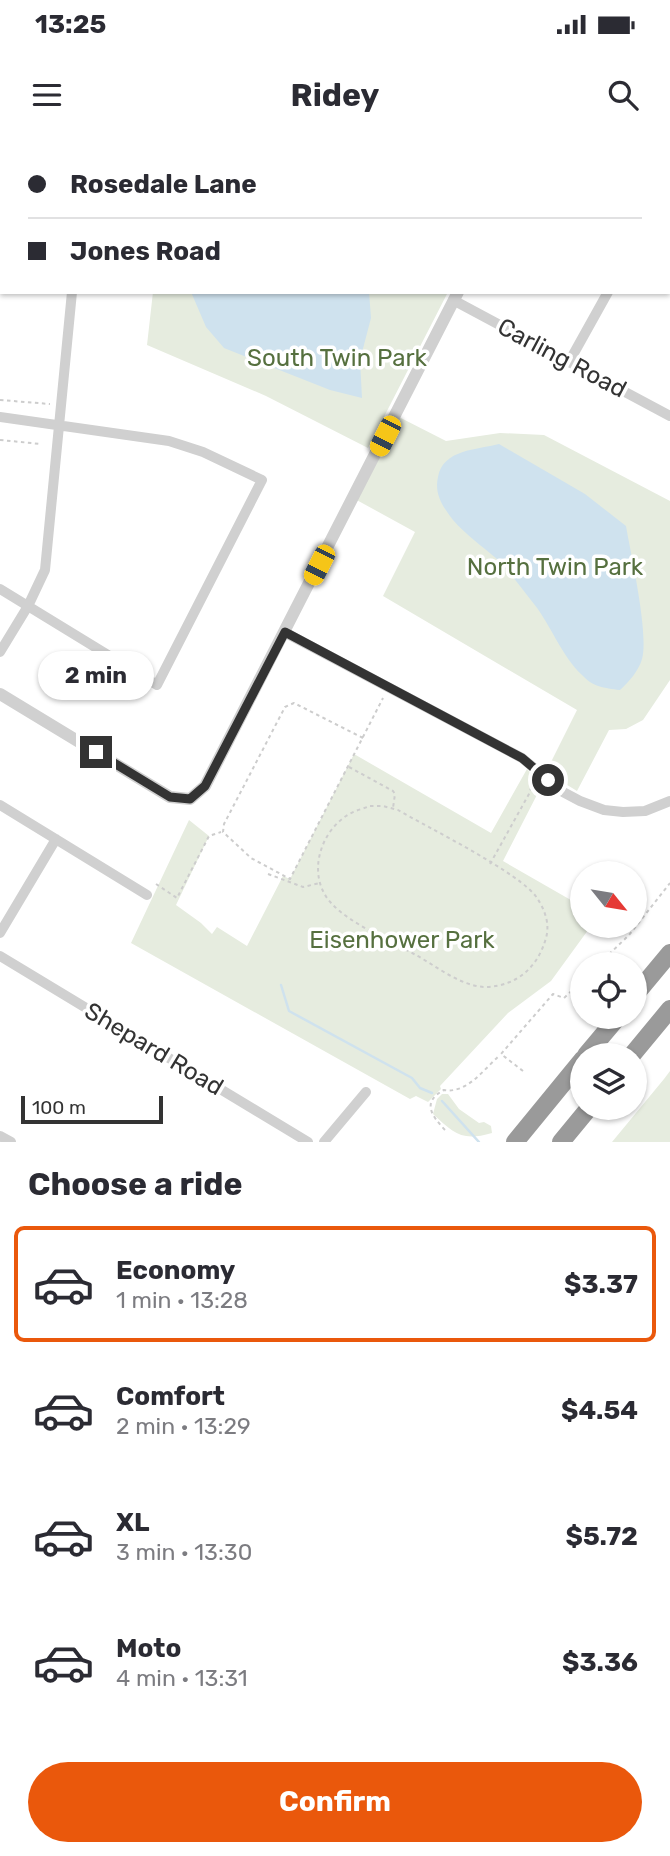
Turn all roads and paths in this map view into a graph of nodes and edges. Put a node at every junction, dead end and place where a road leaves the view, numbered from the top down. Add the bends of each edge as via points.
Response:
1 (72, 294) edge
2 (607, 294) edge
3 (456, 296) edge
4 (569, 362) junction
5 (0, 400) edge
6 (62, 405) junction
7 (670, 416) edge
8 (0, 417) edge
9 (60, 425) junction
10 (0, 440) edge
11 (41, 444) dead end
12 (0, 589) edge
13 (28, 606) junction
14 (285, 632) junction
15 (0, 652) edge
16 (0, 694) edge
17 (383, 698) dead end
18 (363, 738) junction
19 (348, 767) junction
20 (537, 771) junction
21 (670, 801) edge
22 (0, 805) edge
23 (393, 809) junction
24 (223, 832) junction
25 (56, 839) junction
26 (490, 863) junction
27 (268, 874) dead end
28 (289, 881) junction
29 (321, 882) junction
30 (670, 883) edge
31 (156, 884) dead end
32 (147, 895) dead end
33 (0, 933) edge
34 (611, 952) edge
35 (670, 953) edge
36 (0, 956) edge
37 (647, 981) edge
38 (570, 992) edge
39 (670, 1009) edge
40 (608, 1029) edge
41 (596, 1043) edge
42 (642, 1043) edge
43 (500, 1054) junction
44 (523, 1071) dead end
45 (570, 1074) edge
46 (366, 1092) dead end
47 (579, 1120) edge
48 (445, 1130) dead end
49 (0, 1136) edge
50 (10, 1142) edge
51 (308, 1142) edge
52 (324, 1142) edge
53 (515, 1142) edge
54 (562, 1142) edge

1 - 6 street
2 - 4 street
3 - 4 street, Carling Road
3 - 14 street
4 - 7 street, Carling Road
5 - 6 path
6 - 9 street
8 - 9 street
9 - 13 street via 45,570
9 - 13 street via 169,441 262,480 157,685
10 - 11 path
12 - 13 street
13 - 15 street
14 - 16 street via 205,786 190,799 170,797
14 - 20 street via 522,758
17 - 18 path
18 - 19 path
18 - 24 path via 294,703 285,707
19 - 23 path via 393,791
19 - 28 path
20 - 21 street via 563,792 604,810 645,811
20 - 26 path
22 - 25 street
23 - 26 path
23 - 29 path via 370,806 347,815 333,827 320,850
24 - 28 path via 251,858
24 - 31 path via 209,836 177,898
25 - 32 street
25 - 33 street
26 - 29 path via 537,896 548,922 540,957 525,974 497,986 469,985 353,919 331,903
27 - 28 path
28 - 29 path via 303,887
30 - 34 path
35 - 37 highway
36 - 51 street, Shepard Road
38 - 43 path via 564,998 553,994
39 - 42 highway
40 - 41 highway
43 - 44 path
43 - 48 path via 463,1088 444,1090 433,1099 432,1117
45 - 53 highway
46 - 52 street
47 - 54 highway
49 - 50 street

